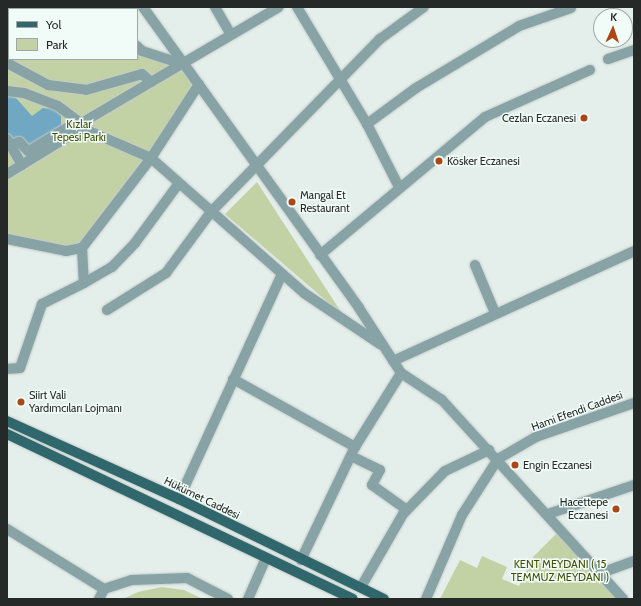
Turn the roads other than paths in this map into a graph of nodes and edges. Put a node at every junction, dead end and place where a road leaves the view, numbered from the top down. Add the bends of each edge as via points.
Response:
1 (143, 7) edge
2 (215, 7) edge
3 (279, 7) edge
4 (297, 7) edge
5 (424, 7) edge
6 (571, 8) dead end
7 (231, 35) junction
8 (138, 47) edge
9 (634, 50) edge
10 (608, 59) dead end
11 (7, 63) edge
12 (180, 63) junction
13 (590, 70) dead end
14 (151, 82) junction
15 (341, 82) junction
16 (199, 84) junction
17 (7, 91) edge
18 (80, 124) junction
19 (367, 124) junction
20 (8, 143) edge
21 (31, 154) junction
22 (150, 158) junction
23 (22, 165) junction
24 (256, 167) junction
25 (9, 169) edge
26 (178, 183) junction
27 (399, 187) junction
28 (211, 212) junction
29 (7, 239) edge
30 (82, 248) junction
31 (634, 251) edge
32 (320, 255) junction
33 (475, 265) dead end
34 (282, 274) junction
35 (84, 283) junction
36 (107, 310) dead end
37 (495, 313) junction
38 (383, 346) junction
39 (393, 362) junction
40 (7, 369) edge
41 (401, 373) junction
42 (233, 379) junction
43 (634, 403) edge
44 (7, 422) edge
45 (7, 434) edge
46 (489, 450) junction
47 (353, 452) junction
48 (498, 459) junction
49 (634, 485) edge
50 (179, 499) junction
51 (407, 510) junction
52 (548, 514) junction
53 (7, 529) edge
54 (266, 558) junction
55 (301, 560) junction
56 (634, 561) edge
57 (601, 572) junction
58 (361, 587) junction
59 (104, 589) junction
60 (99, 599) edge
61 (228, 599) edge
62 (248, 599) edge
63 (353, 599) edge
64 (384, 599) edge
65 (426, 599) edge
66 (623, 599) edge

1 - 12 street
2 - 7 street
3 - 7 street
4 - 15 street
5 - 15 street via 380,39
6 - 19 street via 519,26 416,88
7 - 12 street
8 - 12 street via 142,51
9 - 10 street
11 - 14 street via 48,85 86,90 142,74
12 - 14 street
12 - 16 street
13 - 27 street via 485,117
14 - 18 street
15 - 19 street
15 - 24 street
16 - 22 street
16 - 24 street
17 - 18 street via 42,99
18 - 21 street
18 - 22 street
19 - 27 street
20 - 21 street via 19,142
20 - 23 street
21 - 23 street
22 - 26 street
22 - 30 street
23 - 25 street
24 - 28 street
24 - 32 street
26 - 28 street
26 - 35 street via 135,243 112,267
27 - 32 street
28 - 34 street
28 - 36 street via 166,274
29 - 30 street via 66,251
30 - 35 street
31 - 37 street
32 - 38 street
33 - 37 street
34 - 38 street
34 - 42 street
35 - 40 street via 42,304 20,368
37 - 39 street
38 - 39 street
39 - 41 street
41 - 46 street via 442,400
41 - 47 street
42 - 47 street
42 - 50 street
43 - 48 street, Hami Efendi Caddesi via 536,437
44 - 50 main road, Hükümet Caddesi
45 - 54 main road
46 - 48 street
46 - 51 street via 445,471
47 - 51 street via 380,470 372,485
47 - 55 street
48 - 52 street
48 - 65 street, Hami Efendi Caddesi via 462,515
49 - 52 street
50 - 55 main road, Hükümet Caddesi
51 - 58 street
52 - 57 street
53 - 59 street
54 - 62 street
54 - 63 main road
55 - 58 main road, Hükümet Caddesi
56 - 57 street
57 - 66 street
58 - 64 main road, Hükümet Caddesi
59 - 60 street
59 - 61 street via 132,580 187,578

